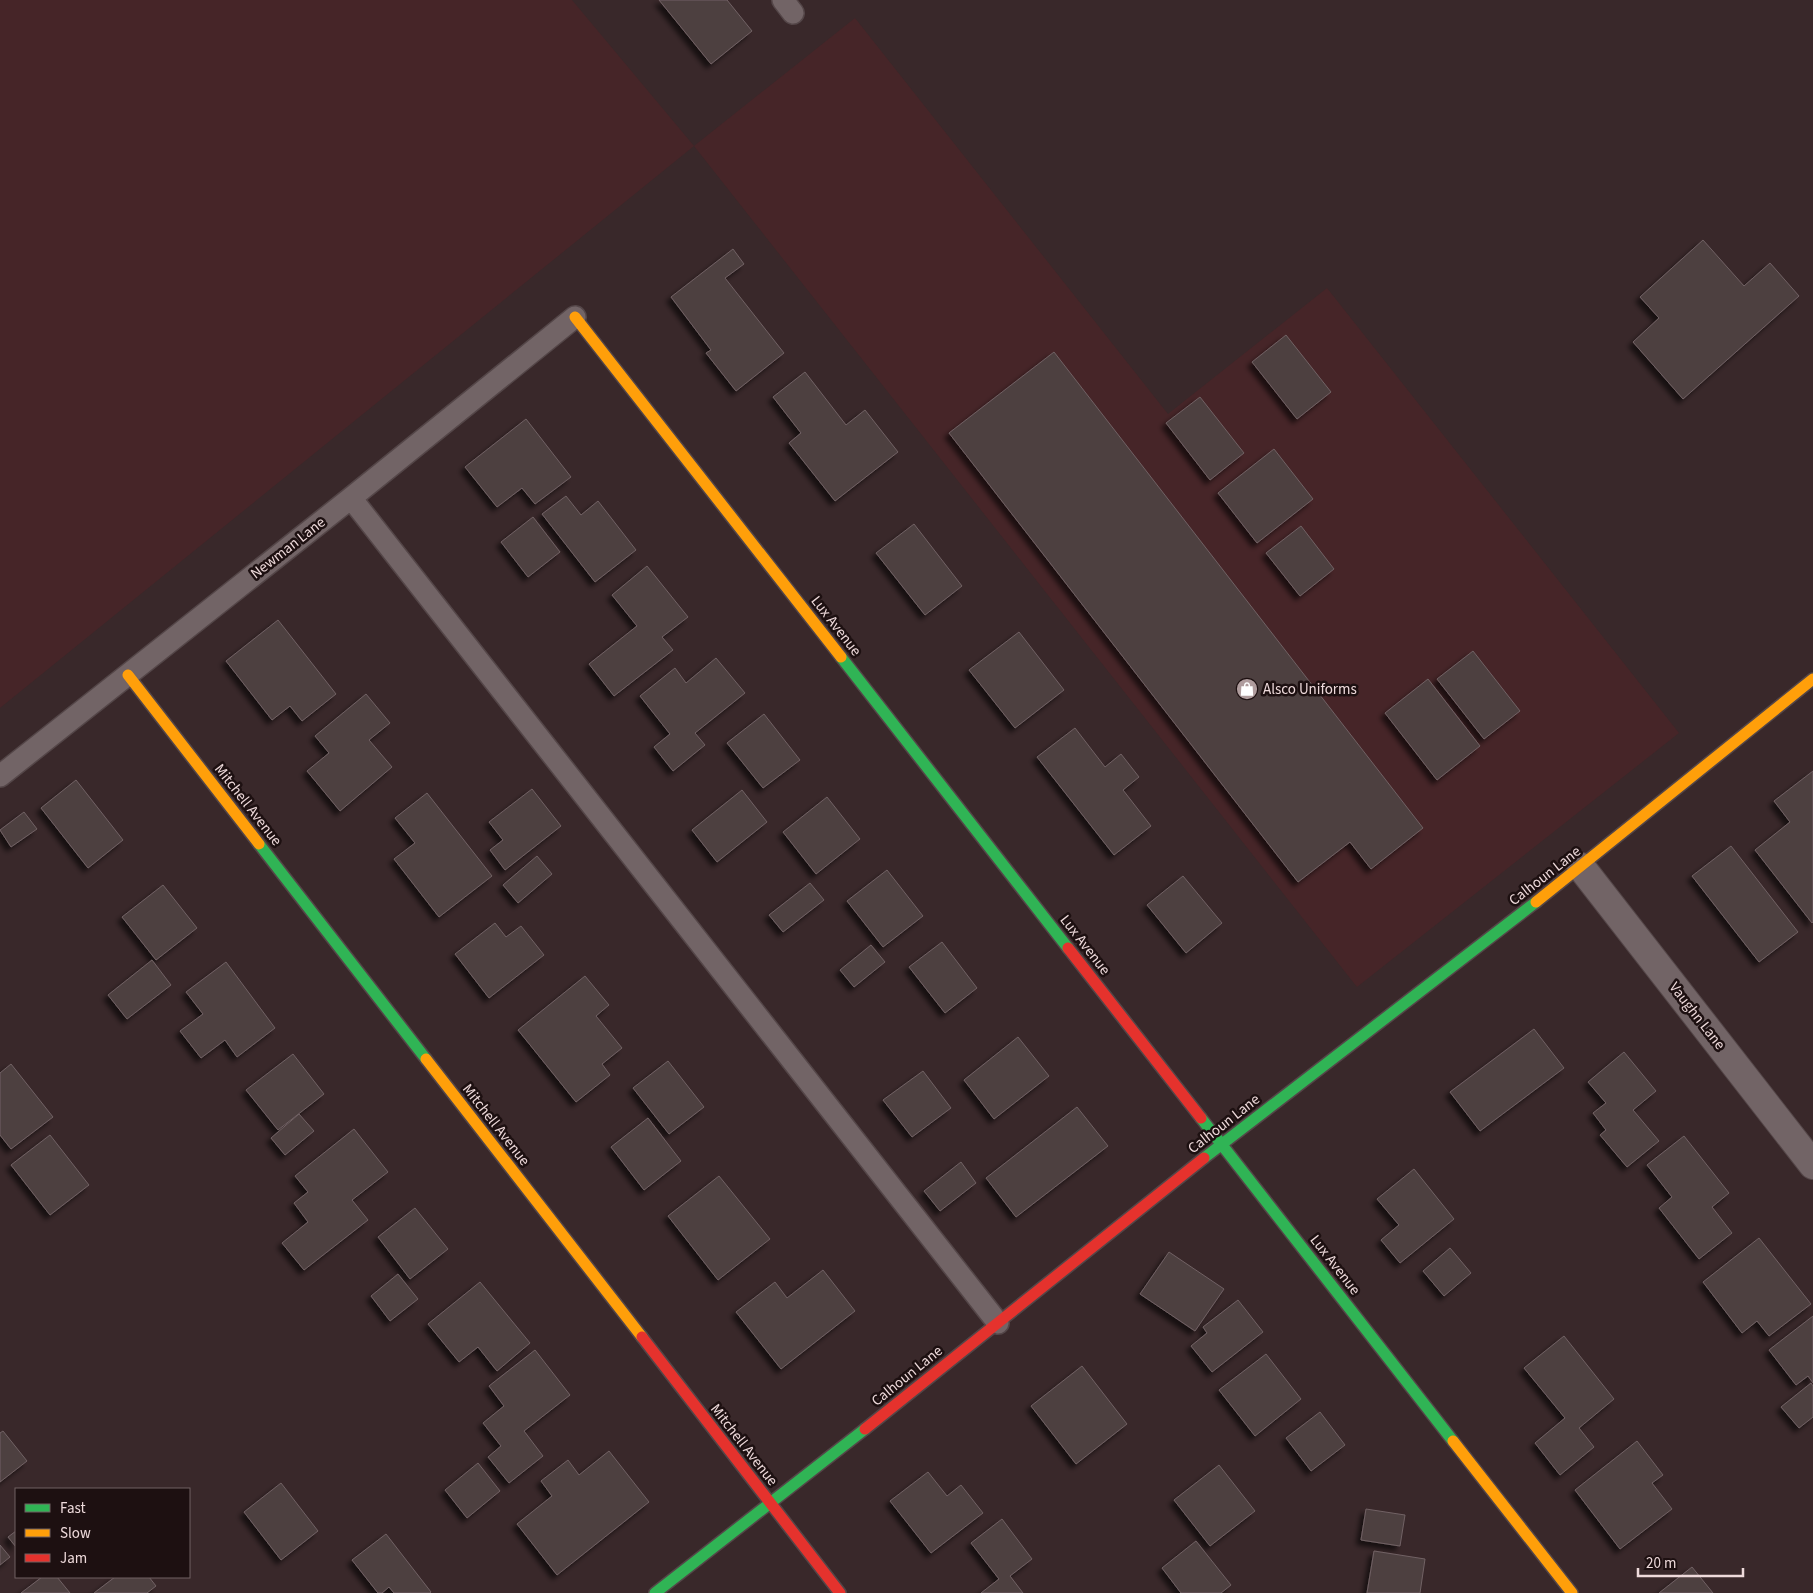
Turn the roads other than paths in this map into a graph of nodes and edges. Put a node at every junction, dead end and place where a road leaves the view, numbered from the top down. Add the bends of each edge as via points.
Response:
1 (574, 317) joint
2 (351, 498) junction
3 (128, 675) junction
4 (1813, 679) edge
5 (0, 776) edge
6 (1581, 867) junction
7 (1222, 1144) junction
8 (1813, 1165) edge
9 (998, 1323) junction
10 (771, 1504) junction
11 (655, 1593) edge
12 (840, 1593) edge
13 (1572, 1593) edge

1 - 2 lane, Newman Lane
1 - 7 street, Lux Avenue
2 - 3 lane, Newman Lane
2 - 9 lane
3 - 5 lane, Newman Lane
3 - 10 street, Mitchell Avenue
4 - 6 street, Calhoun Lane
6 - 7 street, Calhoun Lane
6 - 8 street, Vaughn Lane
7 - 9 street, Calhoun Lane
7 - 13 street, Lux Avenue
9 - 10 street, Calhoun Lane
10 - 11 street, Calhoun Lane
10 - 12 street, Mitchell Avenue

